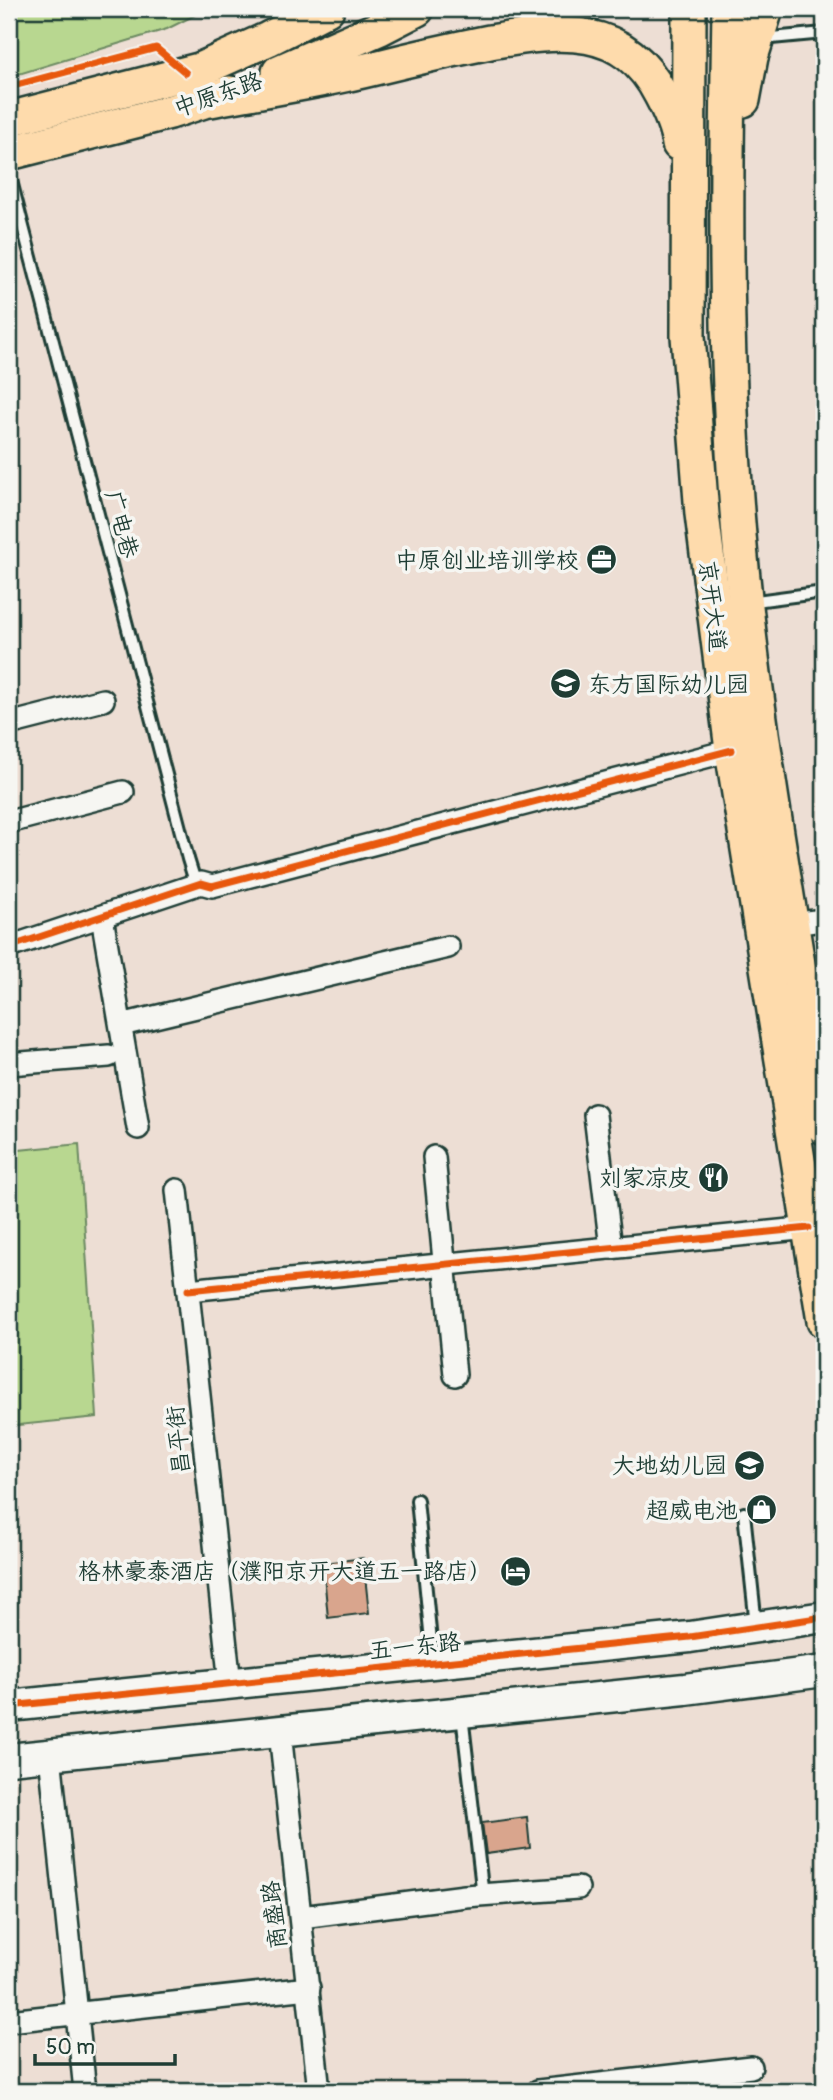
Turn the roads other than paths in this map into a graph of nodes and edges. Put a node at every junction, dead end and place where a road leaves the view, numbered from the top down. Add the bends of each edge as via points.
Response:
1 (327, 9) edge
2 (417, 9) edge
3 (689, 9) edge
4 (729, 9) edge
5 (766, 9) edge
6 (824, 33) edge
7 (755, 40) junction
8 (210, 100) junction
9 (9, 119) edge
10 (9, 153) edge
11 (9, 173) edge
12 (726, 188) junction
13 (688, 245) junction
14 (824, 593) edge
15 (746, 602) junction
16 (103, 700) dead end
17 (9, 724) edge
18 (732, 750) junction
19 (123, 792) dead end
20 (9, 822) edge
21 (201, 883) junction
22 (102, 917) junction
23 (793, 924) edge
24 (9, 947) edge
25 (448, 947) dead end
26 (121, 1025) junction
27 (108, 1056) dead end
28 (9, 1064) edge
29 (595, 1115) dead end
30 (824, 1126) edge
31 (138, 1128) dead end
32 (434, 1157) dead end
33 (177, 1190) dead end
34 (810, 1228) junction
35 (611, 1248) junction
36 (445, 1265) junction
37 (188, 1290) junction
38 (824, 1321) edge
39 (455, 1375) dead end
40 (417, 1500) dead end
41 (744, 1513) dead end
42 (824, 1617) edge
43 (756, 1628) junction
44 (433, 1664) junction
45 (824, 1671) edge
46 (230, 1684) junction
47 (9, 1706) edge
48 (462, 1713) junction
49 (280, 1732) junction
50 (50, 1755) junction
51 (9, 1759) edge
52 (578, 1888) dead end
53 (483, 1896) junction
54 (301, 1917) junction
55 (309, 1988) junction
56 (77, 2013) junction
57 (9, 2021) edge
58 (751, 2067) dead end
59 (85, 2091) edge
60 (319, 2091) edge
61 (538, 2091) edge

1 - 9 main road, 中原东路 via 199,70
2 - 8 main road, 中原东路 via 320,56
3 - 13 main road, 京开大道
4 - 12 main road, 京开大道
5 - 7 main road
6 - 7 lane
7 - 12 main road
8 - 10 main road, 中原东路
8 - 13 main road via 541,33 592,37 635,57 652,75 669,110 679,139
11 - 21 lane, 广电巷 via 188,859
12 - 15 main road, 京开大道 via 729,405
13 - 18 main road, 京开大道 via 692,405
14 - 15 lane
15 - 23 main road, 京开大道
16 - 17 street
18 - 21 street via 212,886
18 - 23 main road, 京开大道
19 - 20 street
21 - 22 street
22 - 24 street
22 - 26 street
23 - 30 main road, 京开大道
23 - 34 main road, 京开大道
25 - 26 street
26 - 31 street
27 - 28 street
29 - 35 street
32 - 36 street
33 - 37 street, 昌平街
34 - 35 street
34 - 38 main road, 京开大道
35 - 36 street
36 - 37 street
36 - 39 street
37 - 46 street, 昌平街
40 - 44 lane
41 - 43 lane
42 - 43 street, 五一东路
43 - 44 street, 五一东路
44 - 46 street, 五一东路
45 - 48 street
46 - 47 street, 五一东路
48 - 49 street
48 - 53 lane
49 - 50 street
49 - 54 street, 商盛路
50 - 51 street
50 - 56 street
52 - 53 street
53 - 54 street
54 - 55 street, 商盛路
55 - 56 street
55 - 60 street, 商盛路
56 - 57 street
56 - 59 street
58 - 61 street

